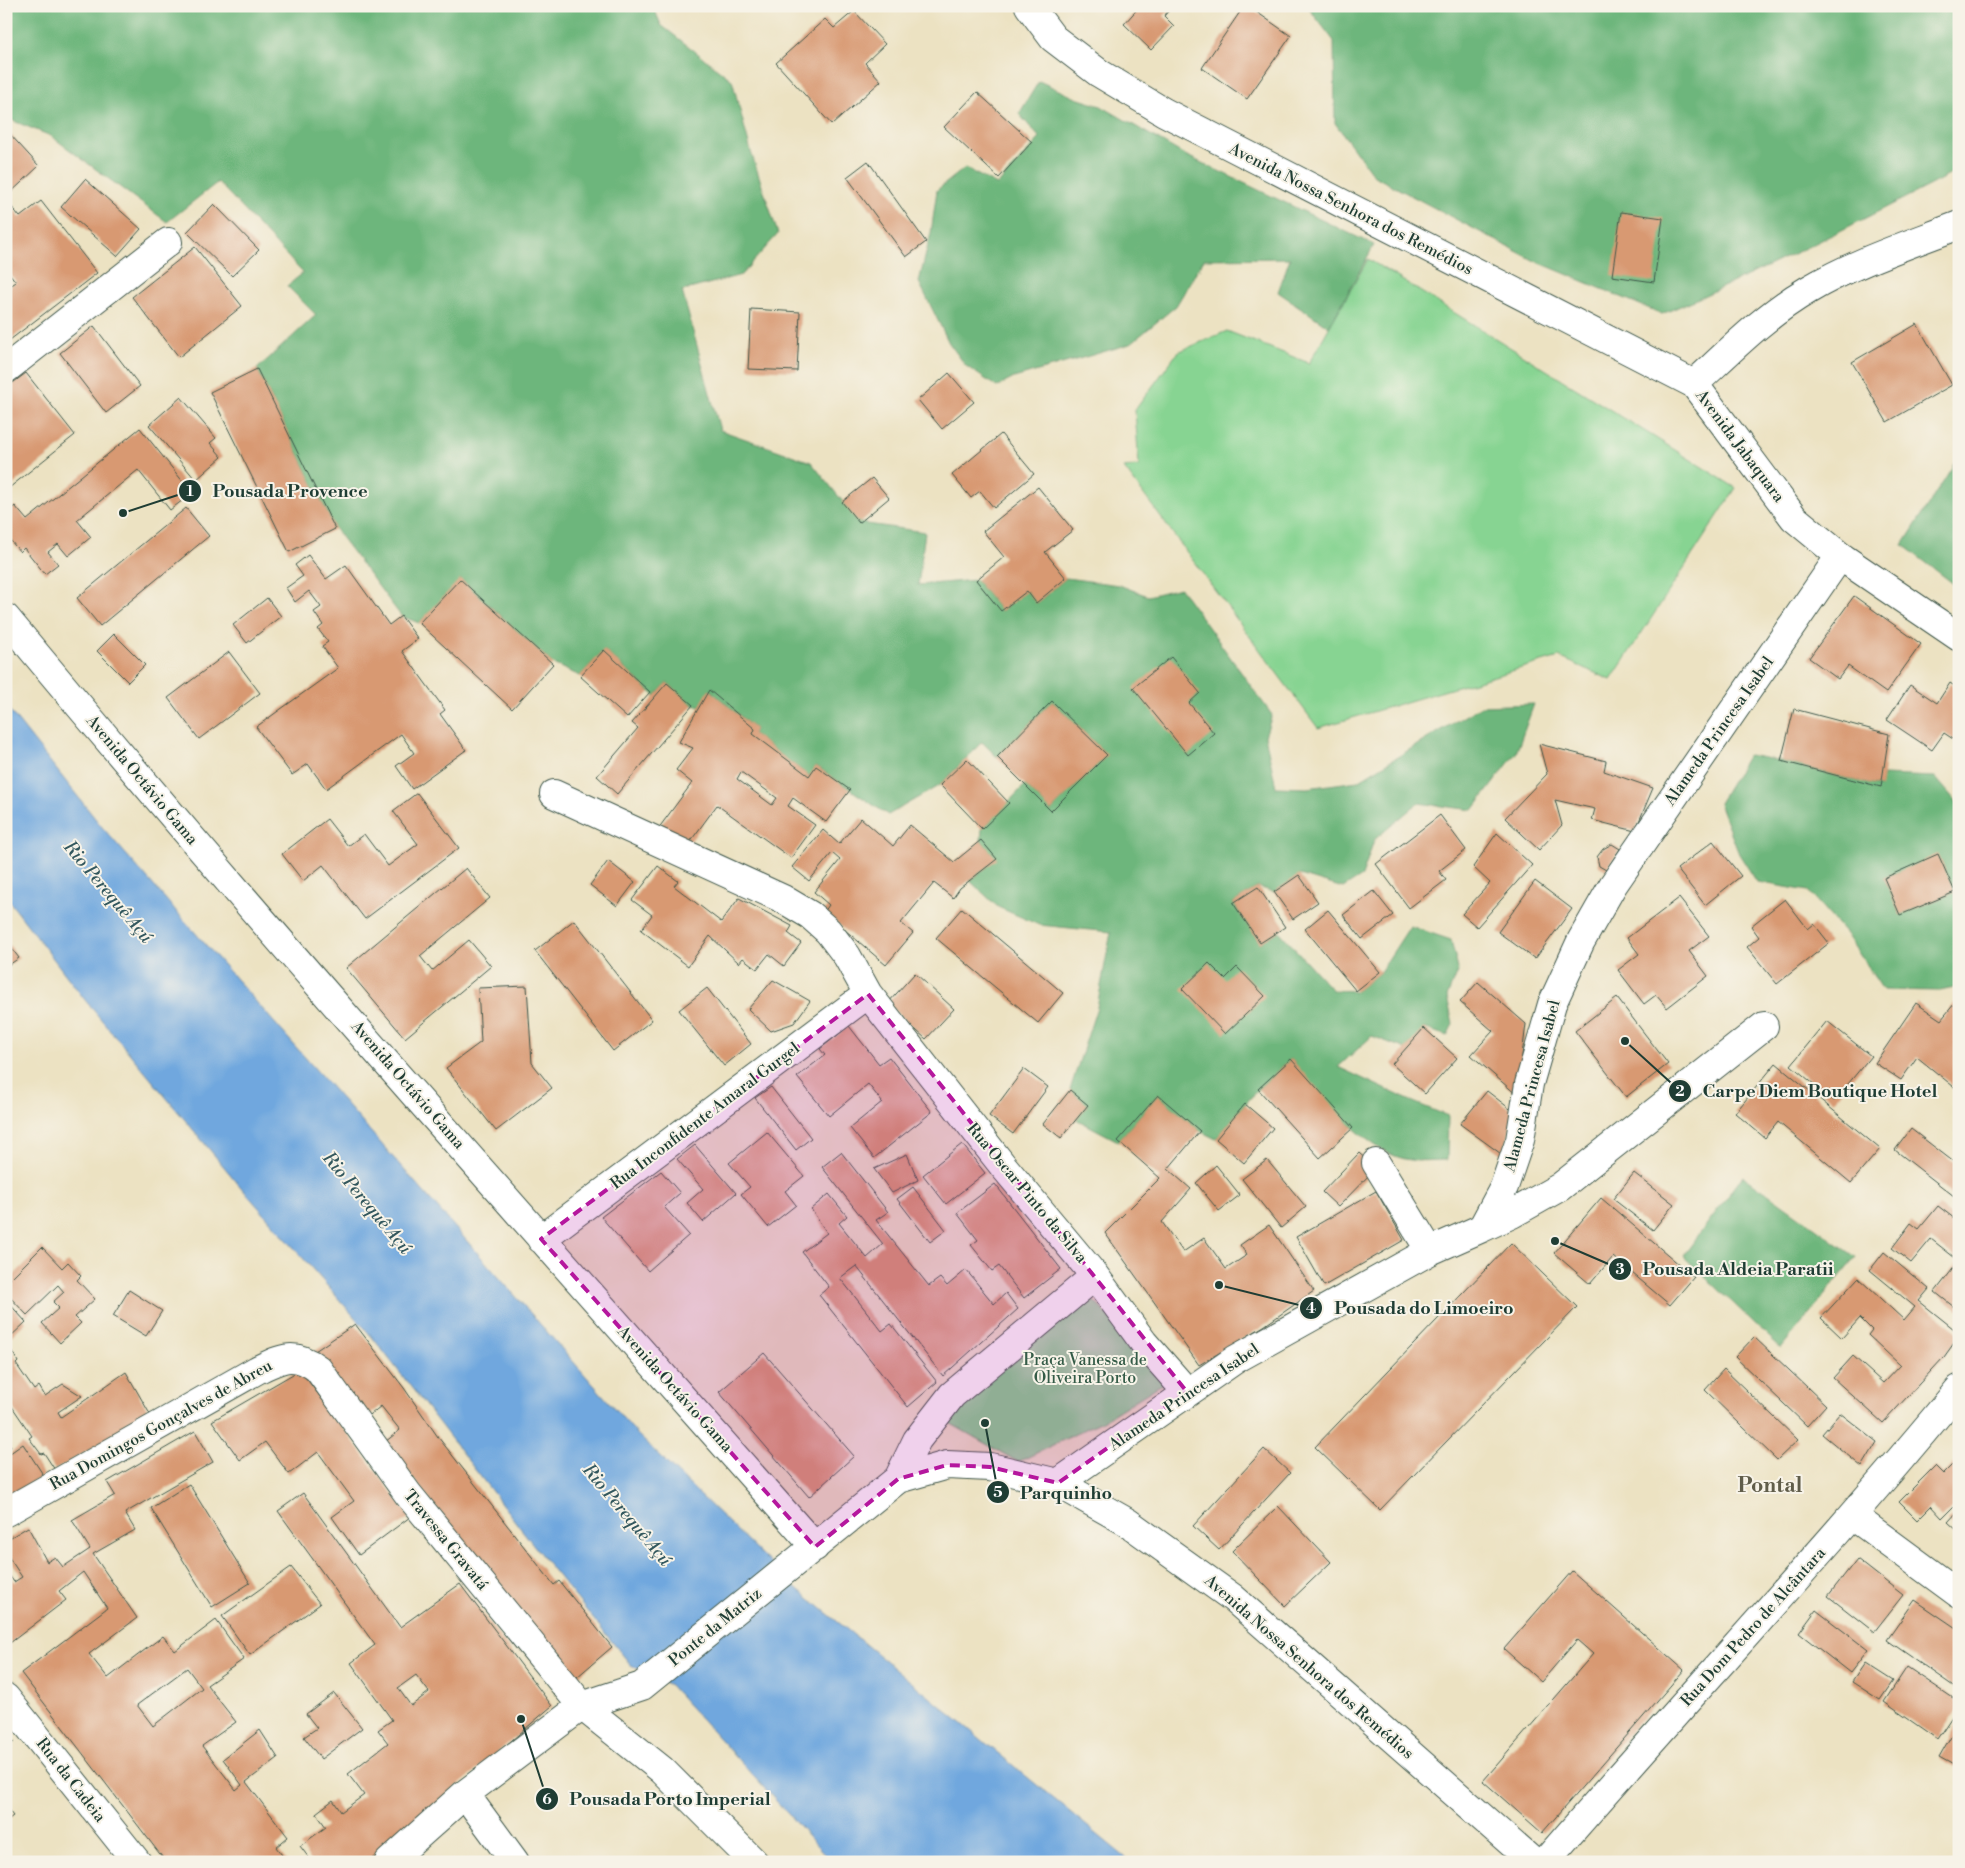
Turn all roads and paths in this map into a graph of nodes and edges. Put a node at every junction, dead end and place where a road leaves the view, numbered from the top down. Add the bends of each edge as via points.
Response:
1 (1029, 6) edge
2 (1959, 225) edge
3 (168, 242) dead end
4 (6, 369) edge
5 (1694, 384) junction
6 (1840, 556) junction
7 (6, 618) edge
8 (1959, 637) edge
9 (554, 794) dead end
10 (868, 994) junction
11 (1764, 1026) dead end
12 (1376, 1163) dead end
13 (1482, 1228) junction
14 (542, 1238) junction
15 (1430, 1251) junction
16 (1095, 1276) junction
17 (318, 1369) joint
18 (1959, 1389) edge
19 (1187, 1392) junction
20 (898, 1478) junction
21 (1058, 1483) junction
22 (6, 1512) edge
23 (1853, 1516) junction
24 (815, 1547) junction
25 (1959, 1594) edge
26 (6, 1698) edge
27 (582, 1706) junction
28 (465, 1794) junction
29 (137, 1862) edge
30 (388, 1862) edge
31 (515, 1862) edge
32 (754, 1862) edge
33 (1533, 1862) edge
34 (1545, 1862) edge

1 - 5 street, Avenida Nossa Senhora dos Remédios via 1053,38 1099,73 1164,112
2 - 5 street, Avenida Jabaquara via 1854,266 1808,290 1759,324
3 - 4 street
5 - 6 street, Avenida Jabaquara via 1794,518
6 - 8 street, Avenida Jabaquara
6 - 13 street, Alameda Princesa Isabel via 1613,884 1581,941 1552,1004 1529,1084 1520,1140 1504,1187
7 - 14 street, Avenida Octávio Gama via 135,773
9 - 10 street, Rua Oscar Pinto da Silva via 731,874 810,914 847,956
10 - 14 street, Rua Inconfidente Amaral Gurgel
10 - 16 street, Rua Oscar Pinto da Silva via 1004,1167
11 - 13 street via 1560,1187
12 - 15 street
13 - 15 street, Alameda Princesa Isabel
14 - 24 street, Avenida Octávio Gama
15 - 19 street, Alameda Princesa Isabel via 1236,1359
16 - 19 street, Rua Oscar Pinto da Silva via 1144,1343
16 - 20 street via 952,1395 917,1440
17 - 22 street, Rua Domingos Gonçalves de Abreu via 295,1357 278,1360
17 - 27 street, Travessa Gravatá via 408,1494
18 - 23 street, Rua Dom Pedro de Alcântara
19 - 21 street, Alameda Princesa Isabel
20 - 21 street, Avenida Nossa Senhora dos Remédios via 947,1465 990,1467
20 - 24 street, Ponte da Matriz
21 - 33 street, Avenida Nossa Senhora dos Remédios via 1127,1522 1232,1598
23 - 25 street
23 - 34 street, Rua Dom Pedro de Alcântara
24 - 27 street, Ponte da Matriz via 642,1686
26 - 29 street, Rua da Cadeia
27 - 28 street
27 - 32 street, Travessa Gravatá via 662,1770
28 - 30 street
28 - 31 street

